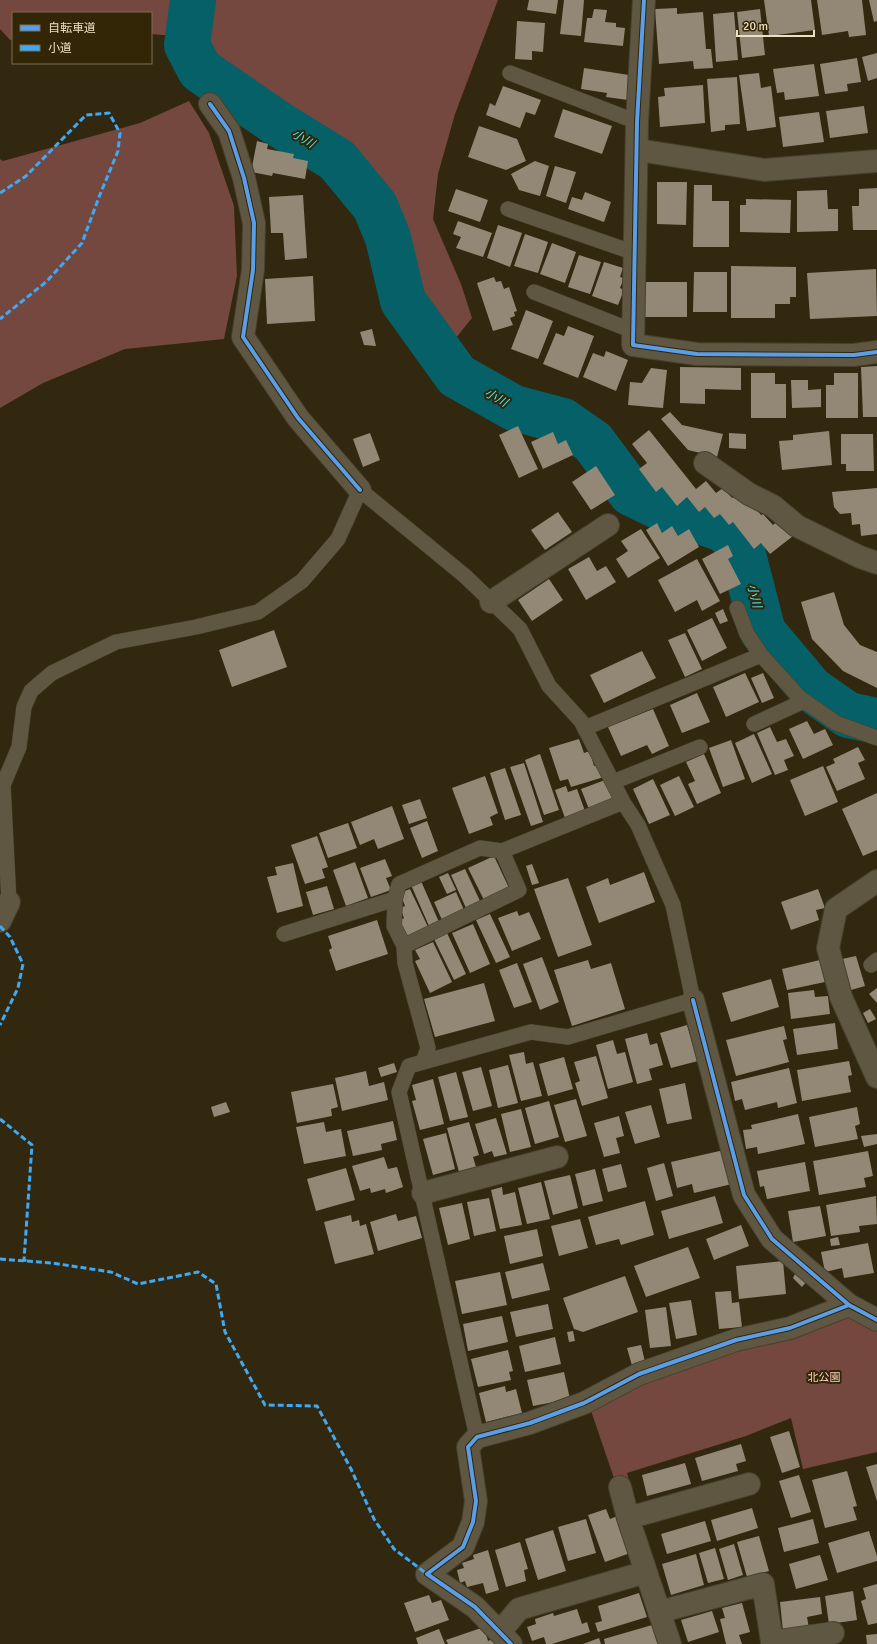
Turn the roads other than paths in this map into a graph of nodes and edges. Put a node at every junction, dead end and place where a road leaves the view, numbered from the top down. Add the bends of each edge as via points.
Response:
1 (644, 0) edge
2 (510, 73) dead end
3 (210, 104) dead end
4 (638, 122) junction
5 (638, 150) junction
6 (877, 161) edge
7 (508, 209) dead end
8 (635, 253) junction
9 (534, 292) dead end
10 (633, 331) junction
11 (877, 352) edge
12 (705, 463) dead end
13 (360, 490) junction
14 (608, 525) dead end
15 (877, 563) edge
16 (491, 602) junction
17 (737, 608) dead end
18 (761, 655) junction
19 (804, 701) junction
20 (754, 724) dead end
21 (585, 728) junction
22 (877, 738) edge
23 (700, 747) dead end
24 (613, 782) junction
25 (623, 802) junction
26 (502, 851) junction
27 (877, 881) edge
28 (396, 899) junction
29 (9, 902) joint
30 (0, 921) edge
31 (284, 934) dead end
32 (404, 946) junction
33 (693, 1000) junction
34 (423, 1062) junction
35 (877, 1077) edge
36 (557, 1157) dead end
37 (423, 1194) junction
38 (849, 1306) junction
39 (877, 1320) edge
40 (477, 1437) junction
41 (749, 1484) dead end
42 (620, 1487) dead end
43 (628, 1518) junction
44 (646, 1572) junction
45 (659, 1612) junction
46 (833, 1633) dead end
47 (506, 1638) edge
48 (670, 1644) edge

1 - 4 street
2 - 4 lane
3 - 13 street via 229,131 244,178 254,223 253,270 243,337 298,418
4 - 5 street
5 - 6 street via 764,170
5 - 8 street
7 - 8 lane
8 - 10 street
9 - 10 lane
10 - 11 street via 633,345 697,354 854,355
12 - 15 street via 749,494 773,506 797,526 860,558
13 - 16 lane via 465,576
13 - 29 lane via 338,539 302,581 258,612 116,642 52,673 31,691 24,707 19,747 3,785
14 - 16 street
16 - 21 lane via 520,629 549,686
17 - 18 lane via 747,634
18 - 19 lane
18 - 21 lane
19 - 20 lane
19 - 22 lane via 836,723
21 - 24 lane
23 - 24 lane
24 - 25 lane
25 - 26 lane
25 - 33 lane via 638,825 673,905
26 - 28 lane via 480,848 399,884
26 - 32 lane via 519,890
27 - 35 street via 836,909 828,948 841,997
28 - 31 lane
28 - 32 lane via 394,926
29 - 30 street
32 - 34 lane via 405,963 428,1048
33 - 34 lane via 568,1037 531,1032
33 - 38 street via 744,1195 772,1239
34 - 37 lane via 409,1066 399,1092
36 - 37 street
37 - 40 lane
38 - 39 street
38 - 40 street via 790,1328 736,1340 684,1358 639,1374 584,1403 530,1424
40 - 47 street via 468,1447 476,1501 473,1522 463,1548 427,1574 475,1607
41 - 43 street
42 - 43 street
43 - 44 street
44 - 45 street
44 - 47 street via 519,1609
45 - 46 street via 764,1584 772,1642
45 - 48 street

